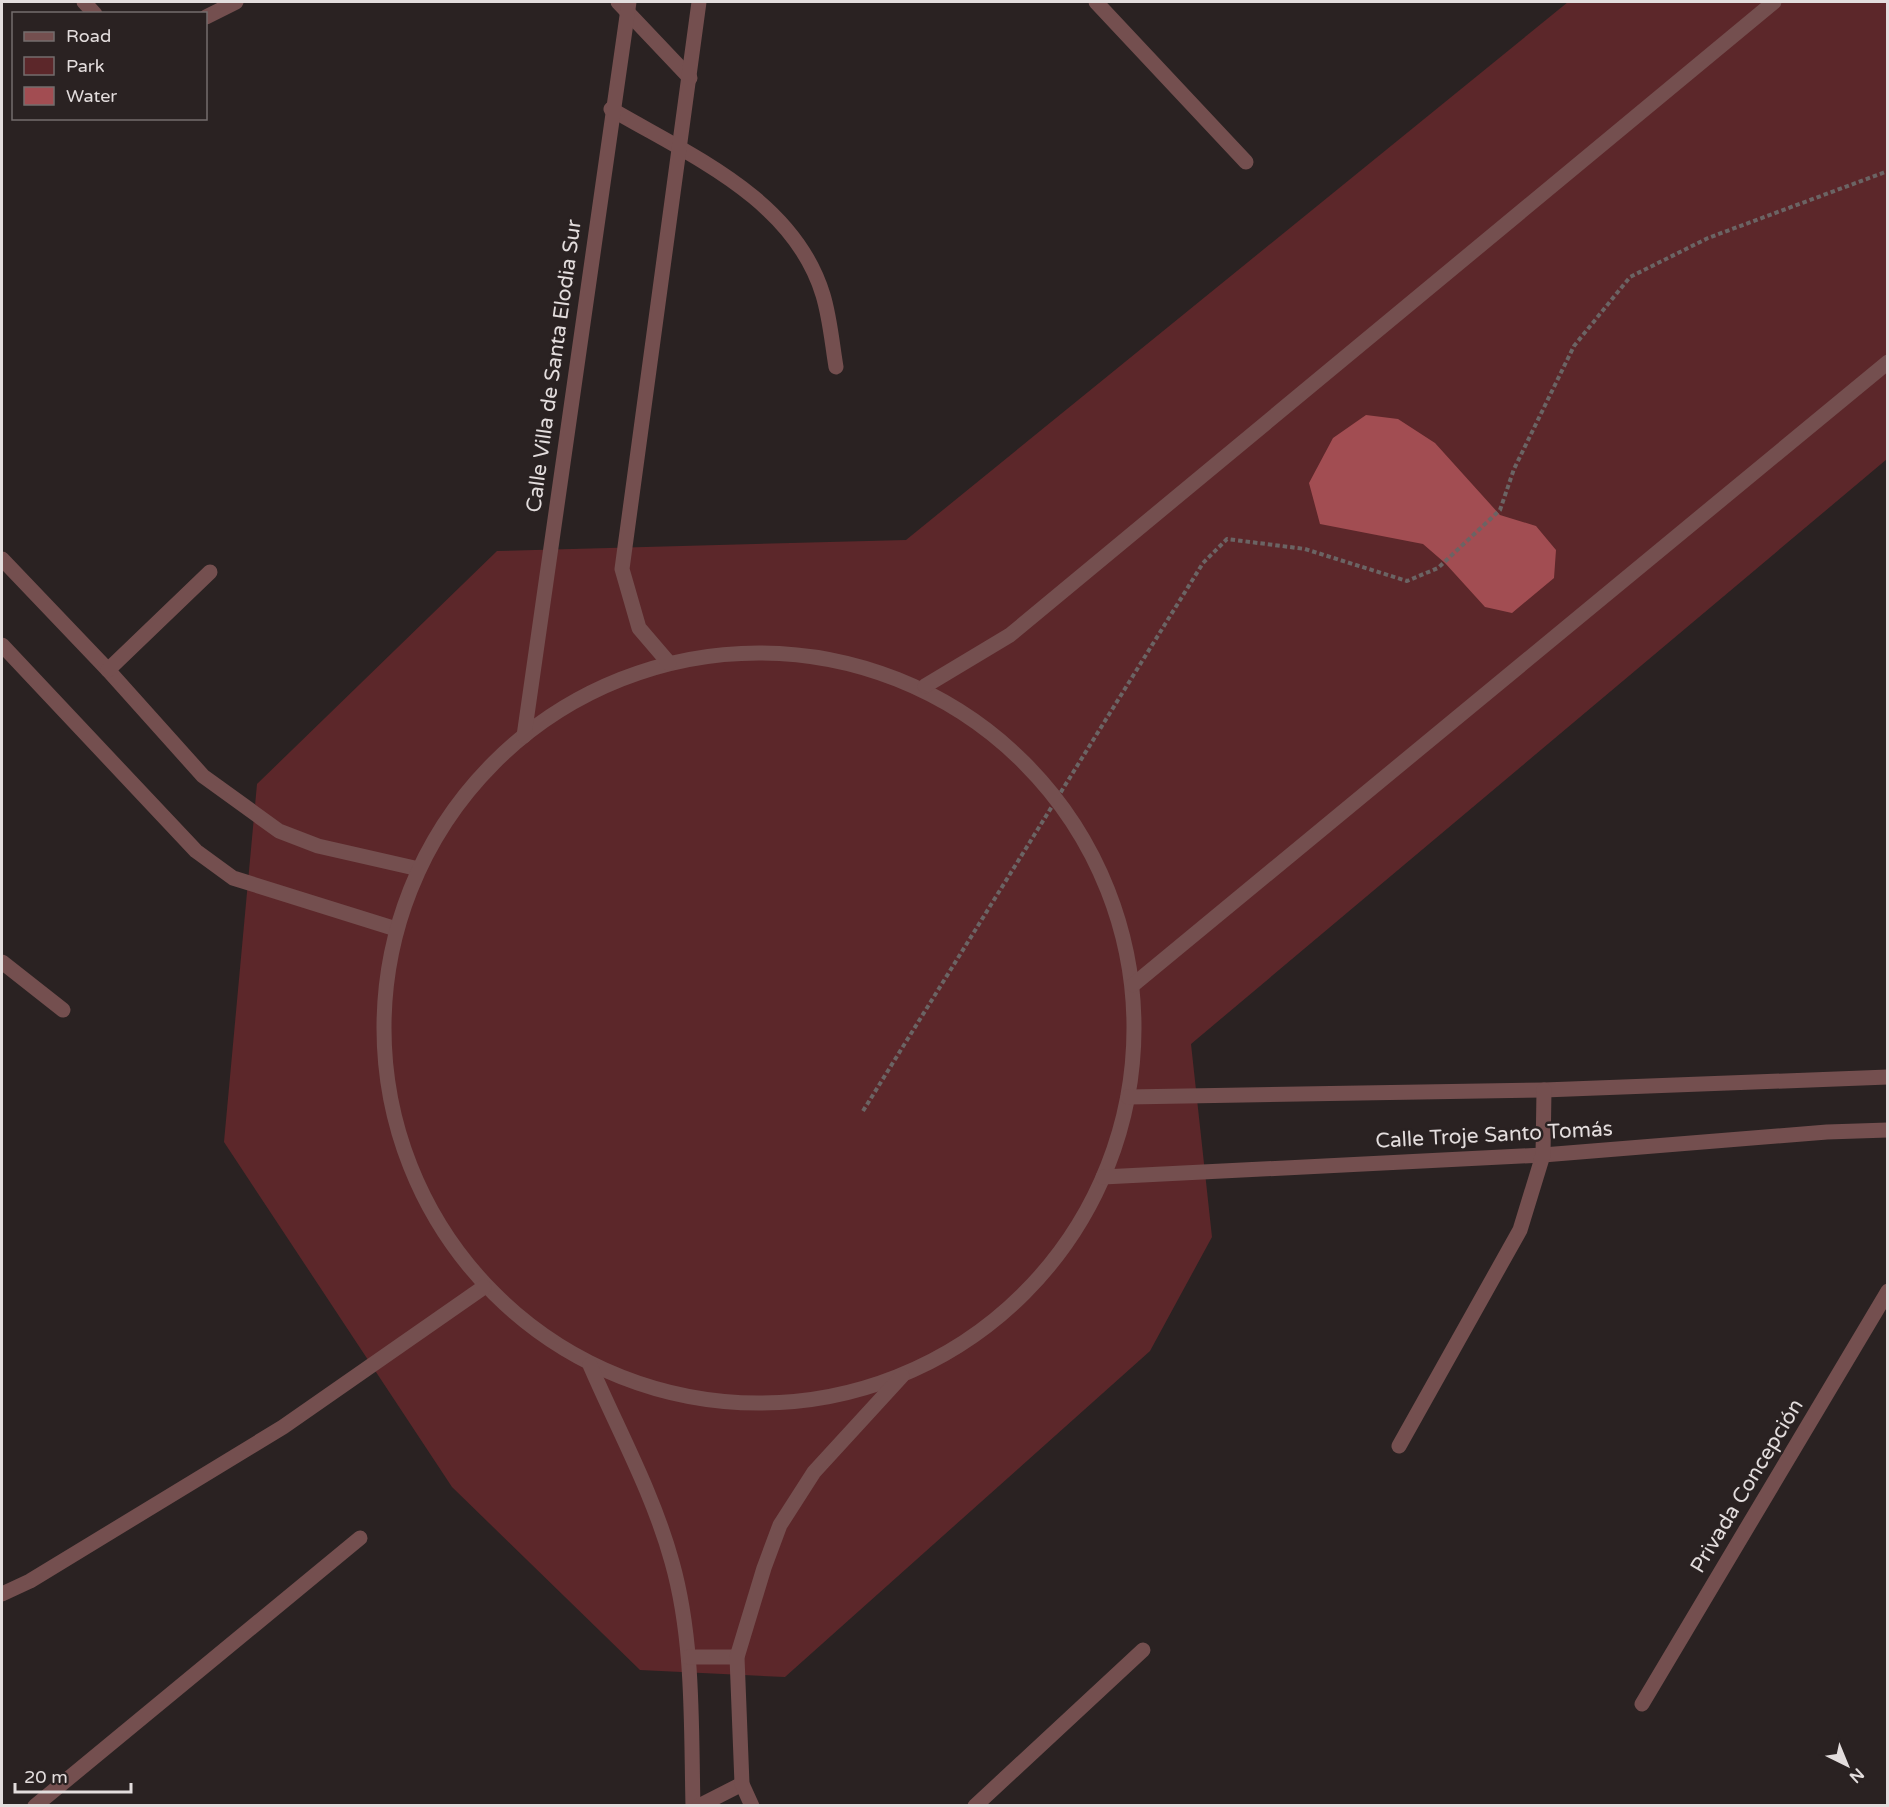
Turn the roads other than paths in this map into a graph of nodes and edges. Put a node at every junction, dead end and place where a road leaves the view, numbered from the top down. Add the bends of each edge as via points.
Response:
1 (236, 2) edge
2 (699, 2) edge
3 (1096, 2) edge
4 (1774, 2) edge
5 (625, 5) edge
6 (207, 16) edge
7 (690, 78) junction
8 (611, 110) junction
9 (680, 150) junction
10 (1246, 162) dead end
11 (1887, 362) edge
12 (837, 367) dead end
13 (2, 560) edge
14 (210, 572) dead end
15 (2, 645) edge
16 (669, 663) junction
17 (108, 670) junction
18 (925, 686) junction
19 (524, 736) junction
20 (418, 869) junction
21 (396, 929) junction
22 (2, 962) edge
23 (1133, 985) junction
24 (63, 1010) dead end
25 (1887, 1077) edge
26 (1544, 1090) junction
27 (1128, 1097) junction
28 (1887, 1130) edge
29 (1543, 1155) junction
30 (1103, 1177) junction
31 (484, 1287) junction
32 (1887, 1291) edge
33 (590, 1365) junction
34 (903, 1375) junction
35 (1399, 1446) dead end
36 (360, 1538) dead end
37 (2, 1594) edge
38 (1143, 1650) dead end
39 (737, 1657) junction
40 (689, 1658) junction
41 (1642, 1704) dead end
42 (742, 1784) junction
43 (35, 1806) edge
44 (693, 1806) edge
45 (699, 1806) edge
46 (752, 1806) edge
47 (975, 1806) edge

1 - 6 street
2 - 7 street
3 - 10 street
4 - 18 street via 1010,635
5 - 7 street
5 - 8 street, Calle Villa de Santa Elodia Sur
7 - 9 street
8 - 9 street
8 - 19 street, Calle Villa de Santa Elodia Sur
9 - 12 street via 741,186 780,221 804,255 823,294
9 - 16 street via 622,569 639,628
11 - 23 street
13 - 17 street
14 - 17 street
15 - 21 street via 196,851 233,878
16 - 18 street via 741,652 813,655
16 - 19 street via 568,704
17 - 20 street via 203,776 279,831 318,846
18 - 23 street via 996,734 1039,775 1074,821 1103,872 1122,927
19 - 20 street via 464,796
20 - 21 street
21 - 31 street via 385,989 383,1051 391,1111 409,1170 437,1225
22 - 24 street
23 - 27 street via 1135,1041
25 - 26 street, Calle Troje Santo Tomás
26 - 27 street, Calle Troje Santo Tomás
26 - 29 street
27 - 30 street
28 - 29 street, Calle Troje Santo Tomás
29 - 30 street, Calle Troje Santo Tomás
29 - 35 street via 1520,1230
30 - 34 street via 1068,1240 1022,1295 966,1341
31 - 33 street via 526,1325
31 - 37 street via 283,1427 30,1581
32 - 41 street, Privada Concepción
33 - 34 street via 649,1389 713,1401 756,1403 841,1395
33 - 40 street via 654,1506 672,1563
34 - 39 street via 814,1472 780,1525
36 - 43 street
38 - 47 street
39 - 40 street
39 - 42 street
40 - 44 street
42 - 45 street
42 - 46 street

